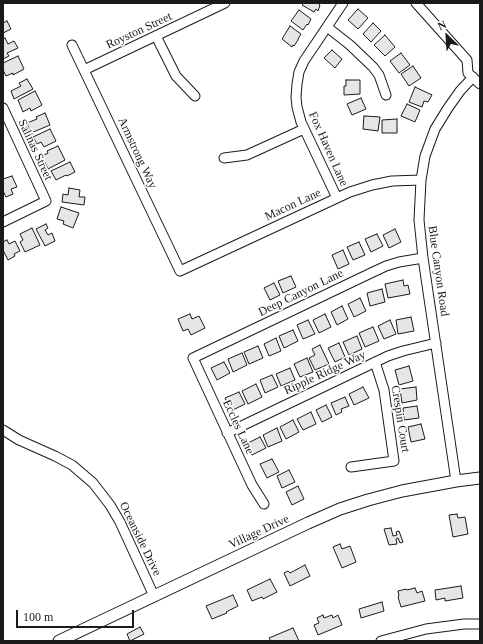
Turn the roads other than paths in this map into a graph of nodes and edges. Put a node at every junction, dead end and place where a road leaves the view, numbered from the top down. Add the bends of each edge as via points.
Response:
1 (225, 3) edge
2 (343, 3) edge
3 (416, 3) edge
4 (327, 27) junction
5 (156, 36) junction
6 (72, 45) dead end
7 (84, 70) junction
8 (473, 77) junction
9 (480, 84) edge
10 (386, 95) dead end
11 (195, 96) dead end
12 (4, 114) edge
13 (304, 129) junction
14 (224, 158) dead end
15 (421, 180) junction
16 (337, 198) junction
17 (3, 222) edge
18 (423, 258) junction
19 (180, 271) joint
20 (436, 343) junction
21 (193, 358) joint
22 (375, 362) junction
23 (3, 430) edge
24 (227, 433) junction
25 (351, 467) dead end
26 (480, 478) edge
27 (456, 481) junction
28 (264, 504) dead end
29 (154, 596) junction
30 (480, 624) edge
31 (59, 641) edge
32 (381, 641) edge

1 - 5 street, Royston Street
2 - 4 street, Fox Haven Lane
3 - 8 street via 467,60 468,72
4 - 10 street via 373,67 379,75
4 - 13 street, Fox Haven Lane via 299,72 297,107
5 - 7 street, Royston Street
5 - 11 street via 176,76
6 - 7 street, Armstrong Way
7 - 19 street, Armstrong Way
8 - 9 street
8 - 15 street, Blue Canyon Road via 460,91 436,129 425,156
12 - 17 street, Salinas Street via 46,201
13 - 14 street via 247,155
13 - 16 street, Fox Haven Lane
15 - 16 street, Macon Lane via 372,185
15 - 18 street, Blue Canyon Road via 419,220
16 - 19 street, Macon Lane
18 - 20 street, Blue Canyon Road
18 - 21 street, Deep Canyon Lane via 386,266
20 - 22 street, Ripple Ridge Way
20 - 27 street, Blue Canyon Road
21 - 24 street, Eccles Lane
22 - 24 street, Ripple Ridge Way
22 - 25 street, Crespin Court via 384,390 394,461
23 - 29 street, Oceanside Drive via 72,465 93,484 120,522
24 - 28 street, Eccles Lane
26 - 27 main road, Village Drive
27 - 29 main road, Village Drive via 402,491 340,510
29 - 31 main road, Village Drive
30 - 32 street via 426,628

